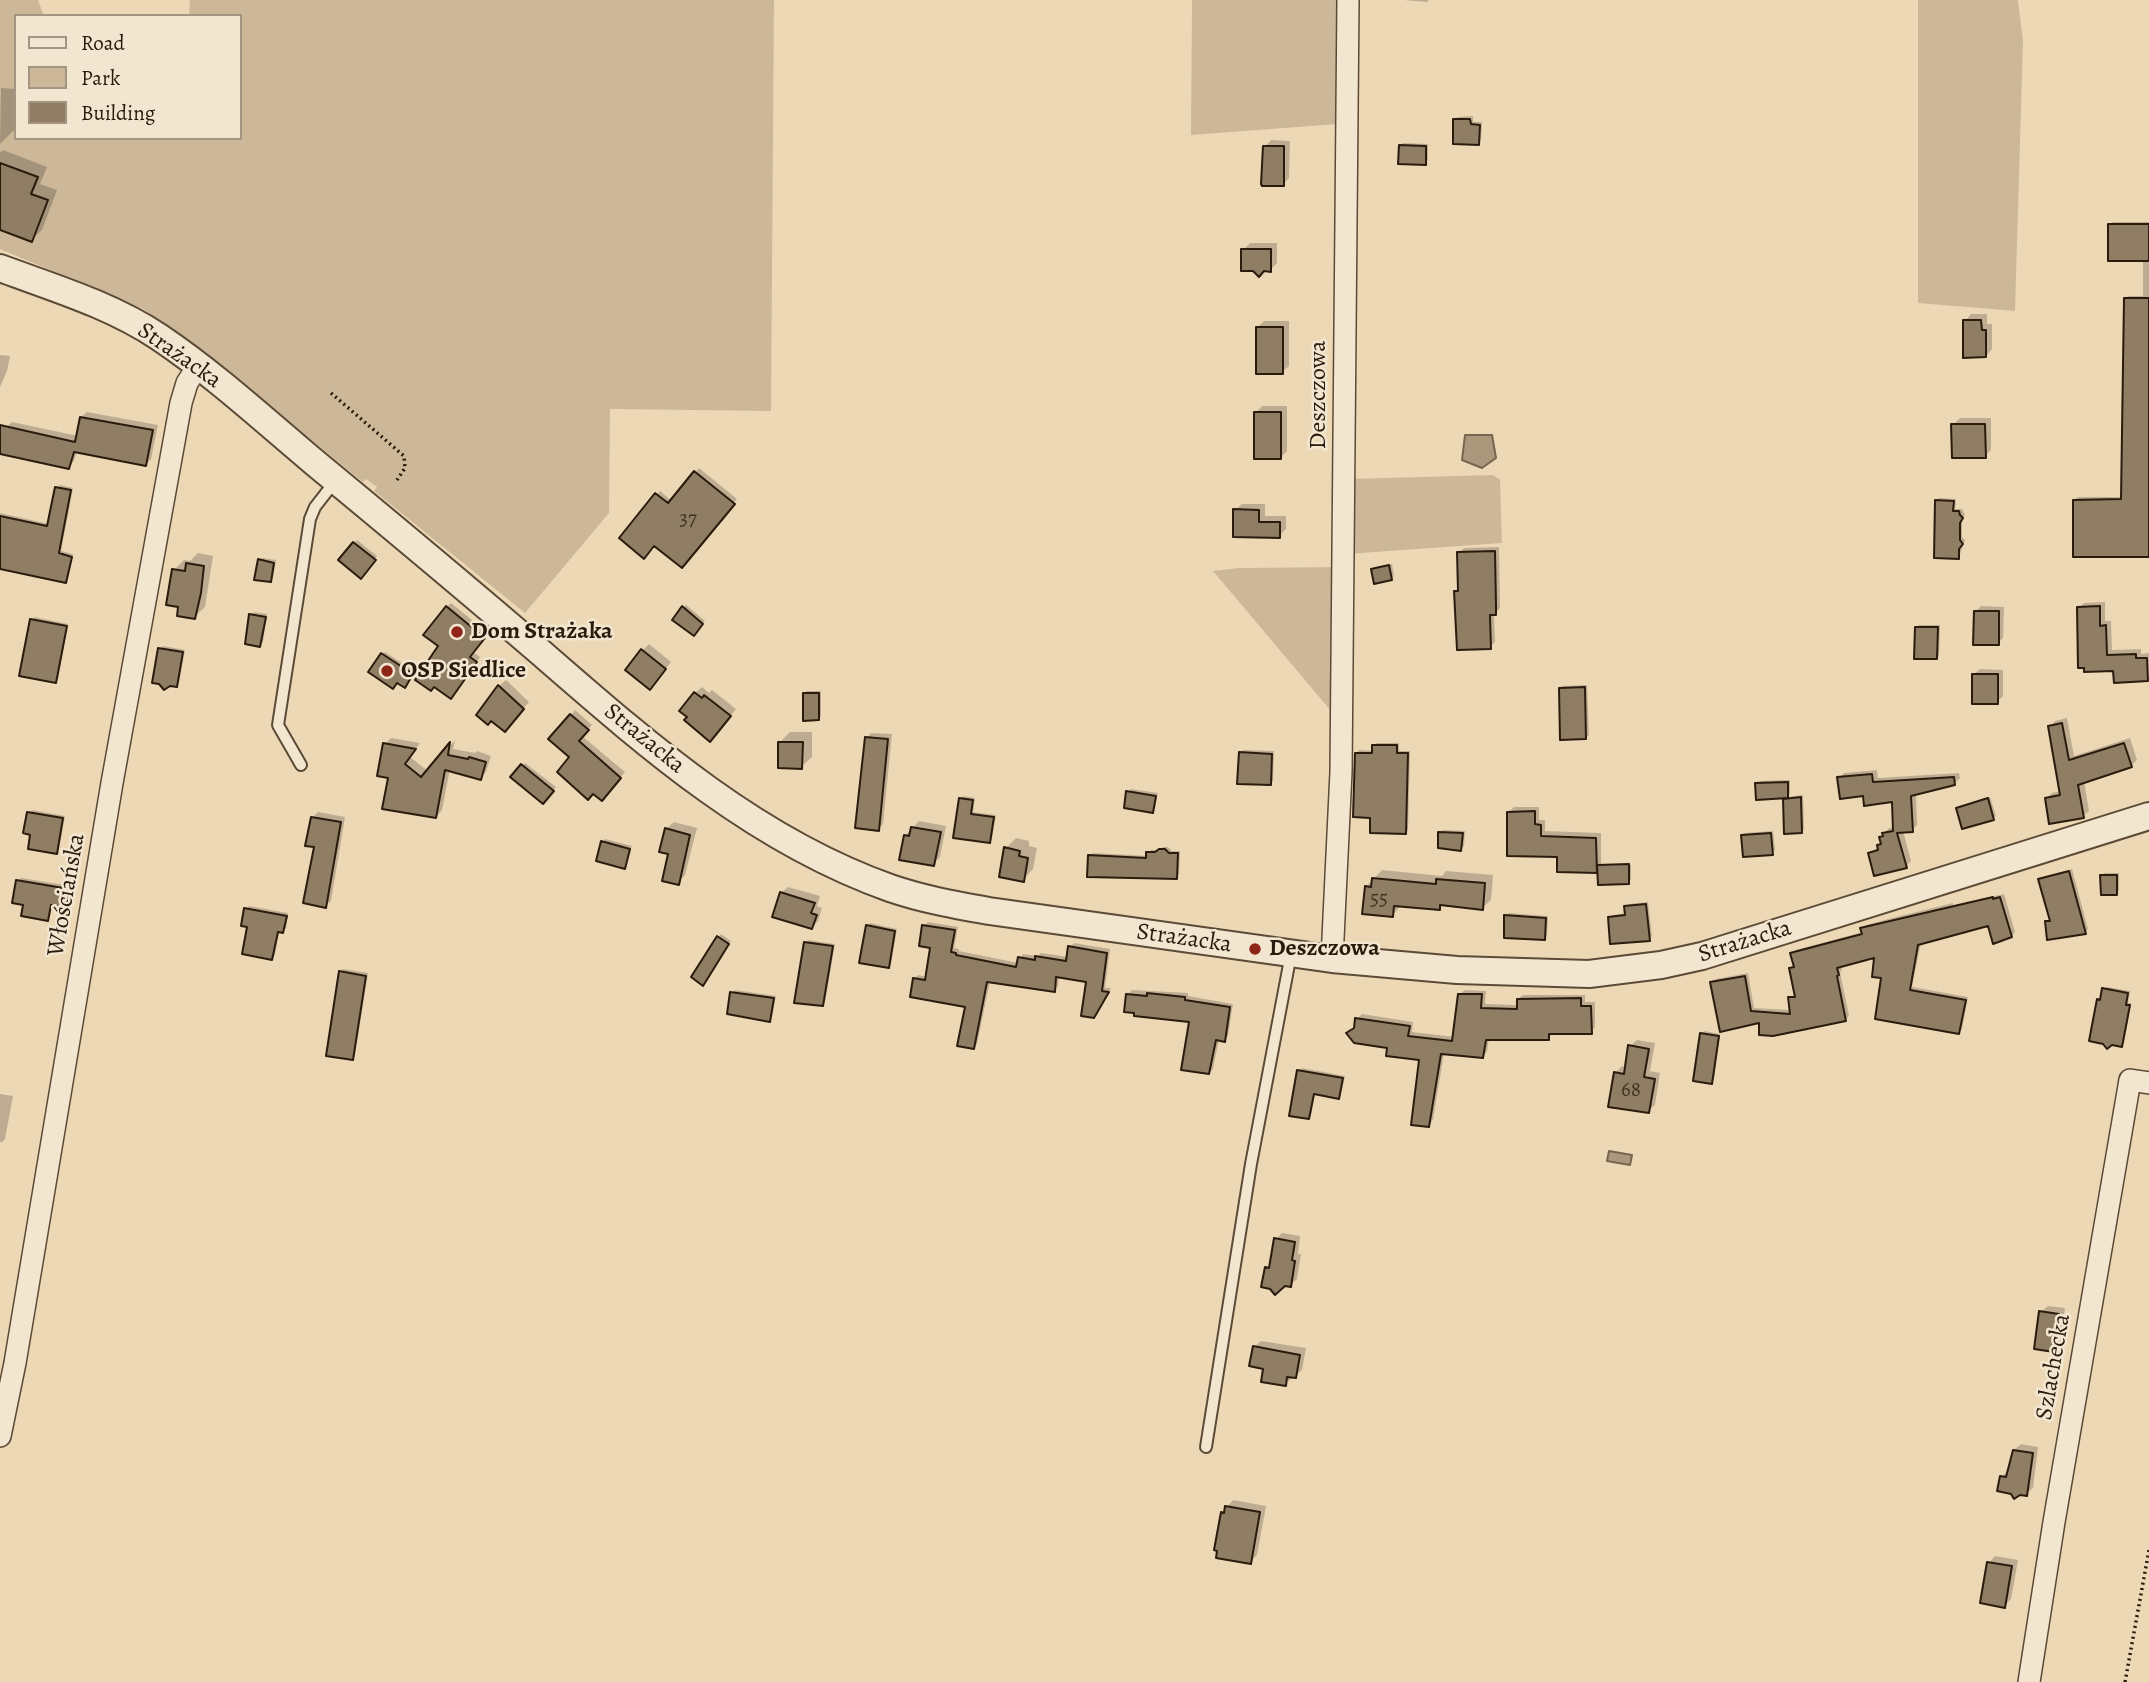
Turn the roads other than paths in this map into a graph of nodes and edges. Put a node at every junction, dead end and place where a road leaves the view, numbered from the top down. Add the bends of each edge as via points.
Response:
1 (1348, 0) edge
2 (0, 268) edge
3 (198, 366) junction
4 (336, 480) junction
5 (301, 765) dead end
6 (2149, 816) edge
7 (1291, 954) junction
8 (1332, 959) junction
9 (2149, 1083) edge
10 (0, 1436) edge
11 (1206, 1447) dead end
12 (2029, 1682) edge

1 - 8 street, Deszczowa via 1342,759
2 - 3 street, Strażacka via 100,306 158,336
3 - 4 street, Strażacka
3 - 10 street, Włościańska via 187,383 178,416
4 - 5 lane via 310,519 278,725
4 - 7 street, Strażacka via 698,783 744,816 814,855 928,899
6 - 8 street, Strażacka via 1661,965 1570,975
7 - 8 street, Strażacka
7 - 11 lane via 1251,1164
9 - 12 street, Szlachecka via 2130,1080

